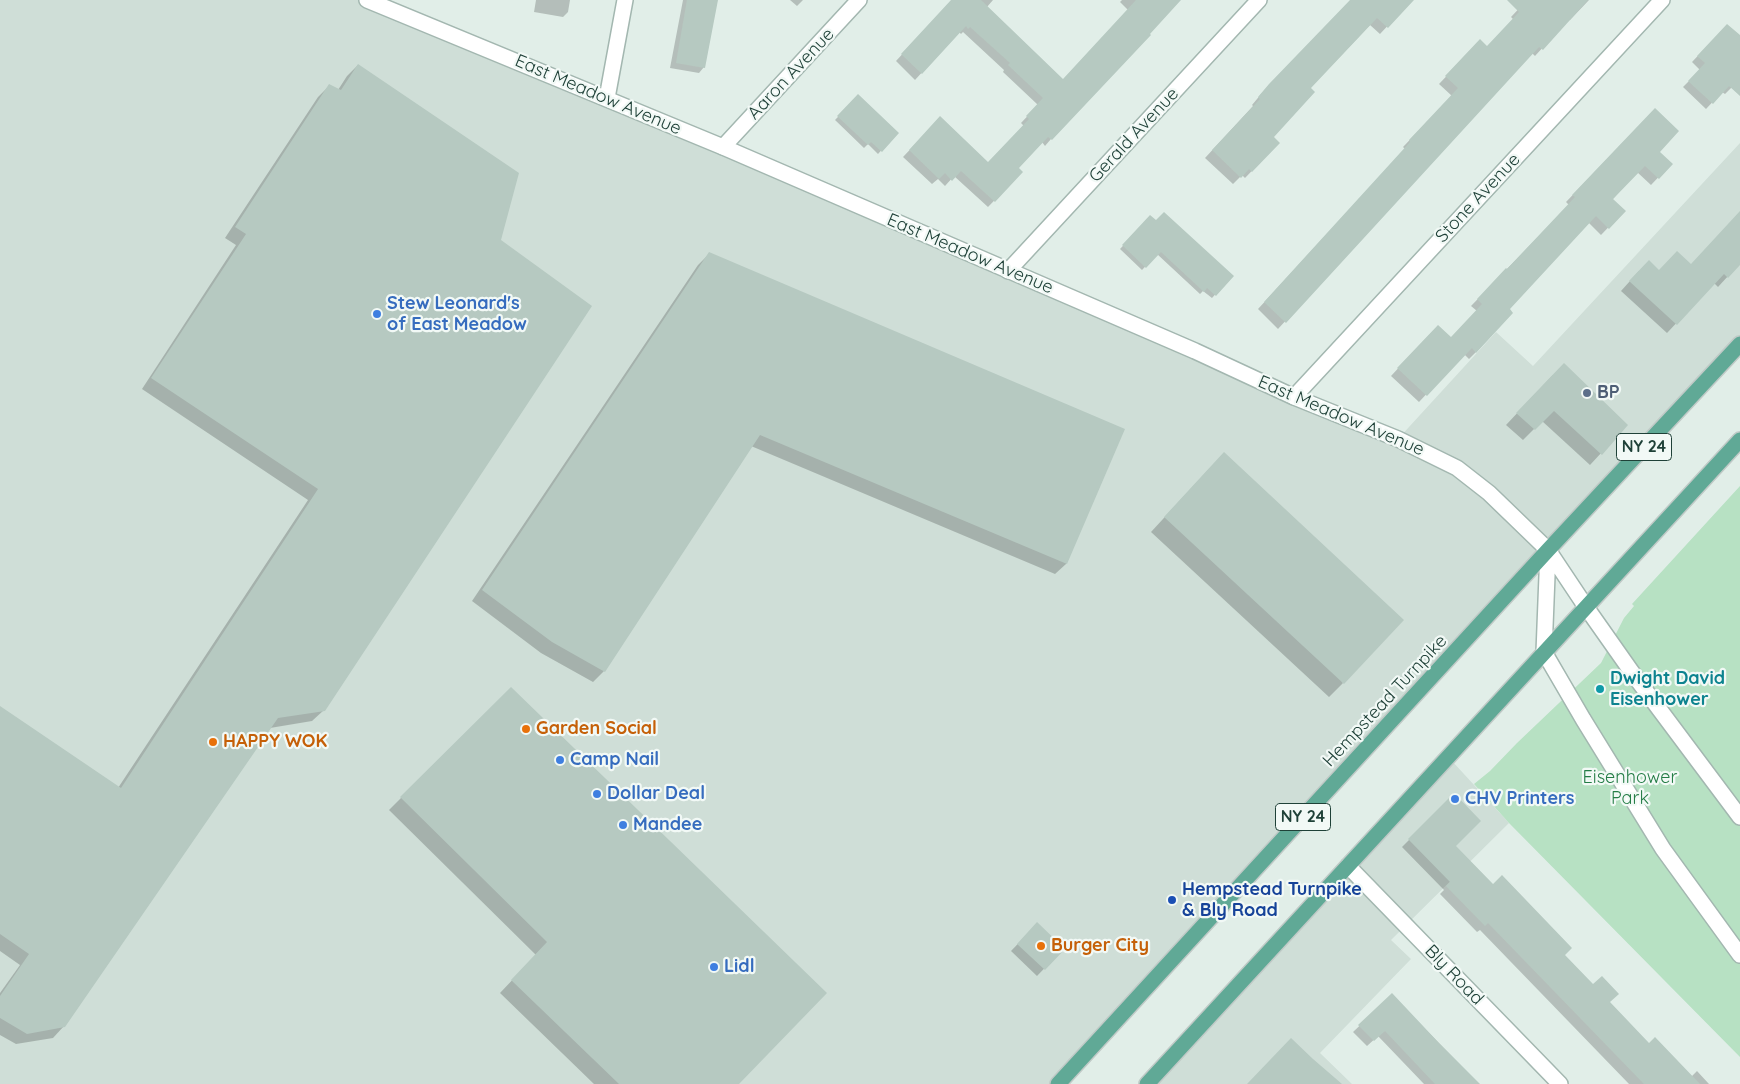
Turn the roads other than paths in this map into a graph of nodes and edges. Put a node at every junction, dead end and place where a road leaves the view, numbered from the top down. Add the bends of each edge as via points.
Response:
1 (367, 0) edge
2 (625, 0) edge
3 (859, 0) edge
4 (1259, 0) edge
5 (1662, 0) edge
6 (607, 98) junction
7 (723, 147) junction
8 (1008, 271) junction
9 (1740, 344) edge
10 (1294, 397) junction
11 (1740, 440) edge
12 (1548, 550) junction
13 (1586, 606) junction
14 (1544, 652) junction
15 (1740, 817) edge
16 (1348, 866) junction
17 (1740, 955) edge
18 (1058, 1084) edge
19 (1147, 1084) edge
20 (1560, 1084) edge

1 - 6 street, East Meadow Avenue
2 - 6 street
3 - 7 street, Aaron Avenue
4 - 8 street, Gerald Avenue
5 - 10 street, Stone Avenue
6 - 7 street, East Meadow Avenue
7 - 8 street, East Meadow Avenue
8 - 10 street, East Meadow Avenue
9 - 12 main road, Hempstead Turnpike / NY 24
10 - 12 street, East Meadow Avenue via 1457,468 1489,493
11 - 13 main road
12 - 13 street, East Meadow Avenue
12 - 14 street
12 - 18 main road, Hempstead Turnpike / NY 24
13 - 14 main road
13 - 15 street, East Meadow Avenue
14 - 16 main road
14 - 17 street via 1663,849
16 - 19 main road
16 - 20 street, Bly Road

